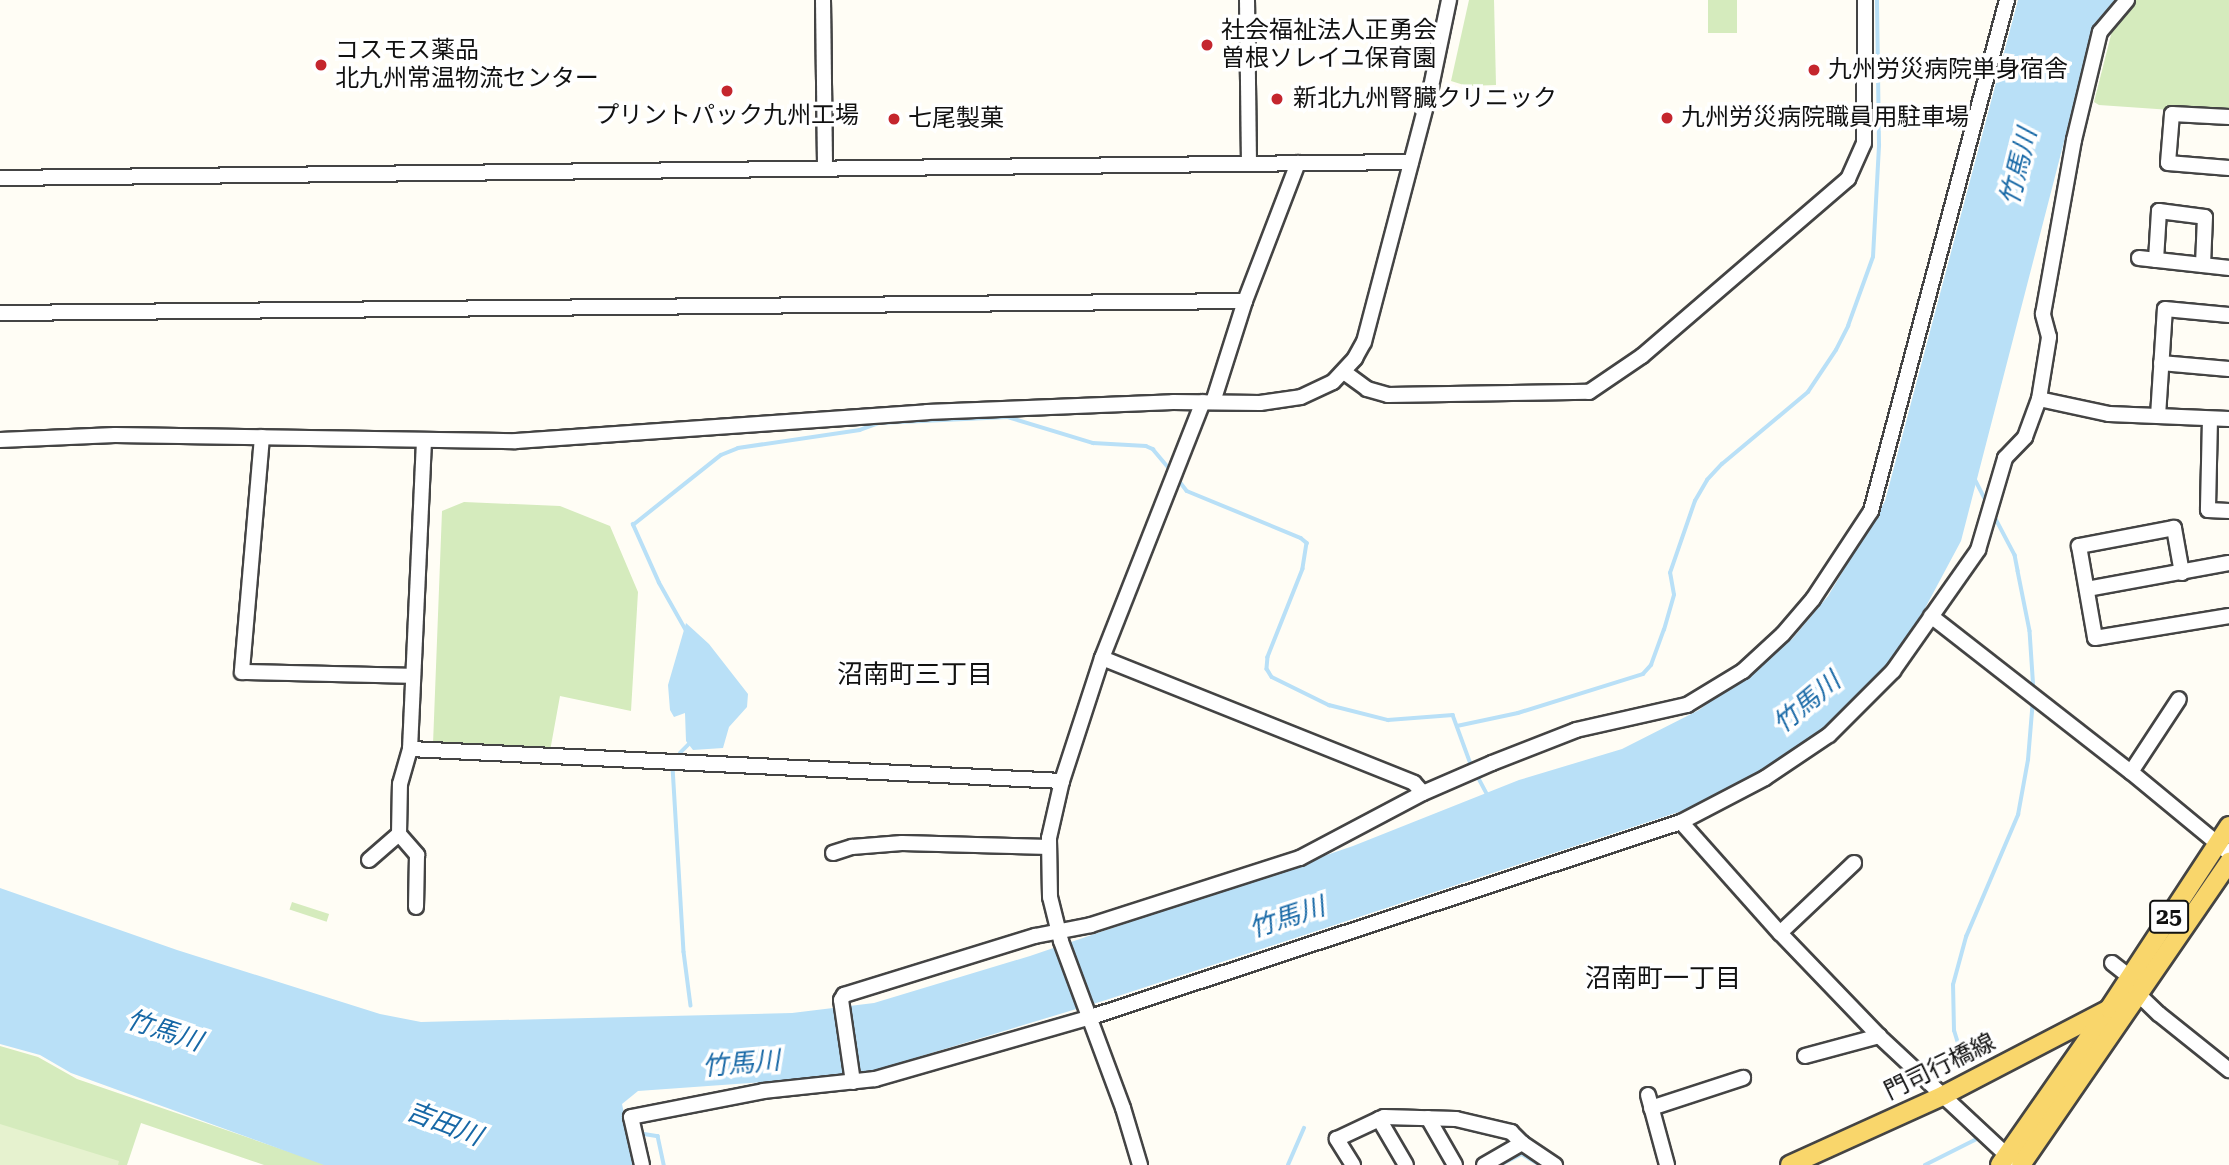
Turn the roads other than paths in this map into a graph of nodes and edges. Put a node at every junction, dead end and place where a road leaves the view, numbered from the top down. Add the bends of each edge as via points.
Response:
1 (823, 0) edge
2 (1247, 0) edge
3 (1449, 0) edge
4 (1865, 0) edge
5 (2007, 0) edge
6 (2126, 0) edge
7 (2229, 117) edge
8 (1411, 162) junction
9 (1249, 163) junction
10 (1298, 163) junction
11 (825, 167) junction
12 (2229, 168) edge
13 (0, 178) edge
14 (2139, 258) dead end
15 (2156, 260) junction
16 (2203, 265) junction
17 (2229, 268) edge
18 (1244, 301) junction
19 (0, 313) edge
20 (2229, 315) edge
21 (2161, 363) junction
22 (2229, 369) edge
23 (1344, 372) junction
24 (2039, 399) junction
25 (1208, 402) junction
26 (2158, 416) junction
27 (2210, 419) junction
28 (2229, 419) edge
29 (262, 437) junction
30 (0, 440) edge
31 (424, 442) junction
32 (2229, 511) edge
33 (2229, 563) edge
34 (2182, 573) junction
35 (2087, 589) junction
36 (1931, 616) junction
37 (2229, 616) edge
38 (1102, 658) junction
39 (412, 676) junction
40 (2179, 699) dead end
41 (410, 749) junction
42 (2132, 772) junction
43 (1062, 782) junction
44 (1423, 793) junction
45 (1681, 822) junction
46 (2229, 826) edge
47 (399, 834) junction
48 (1049, 847) junction
49 (2223, 848) edge
50 (833, 853) dead end
51 (369, 860) dead end
52 (2229, 862) edge
53 (1854, 863) dead end
54 (415, 907) dead end
55 (1780, 933) junction
56 (1060, 937) junction
57 (2112, 963) dead end
58 (2130, 977) junction
59 (2138, 994) junction
60 (2109, 1009) junction
61 (1087, 1015) junction
62 (1879, 1035) junction
63 (2047, 1042) junction
64 (1805, 1056) dead end
65 (2070, 1064) junction
66 (2229, 1070) edge
67 (1743, 1078) dead end
68 (853, 1079) junction
69 (1944, 1095) junction
70 (1428, 1118) junction
71 (1380, 1119) junction
72 (1522, 1143) junction
73 (2011, 1163) edge
74 (642, 1165) edge
75 (1140, 1165) edge
76 (1353, 1165) edge
77 (1406, 1165) edge
78 (1455, 1165) edge
79 (1484, 1165) edge
80 (1555, 1165) edge
81 (1667, 1165) edge
82 (1790, 1165) edge

1 - 11 street
2 - 9 street
3 - 8 street
4 - 23 street via 1864,143 1848,178 1642,356 1589,392 1388,395 1367,389
5 - 44 street via 1871,511 1843,556 1783,634 1743,671 1687,705 1576,730
6 - 24 street via 2100,32 2074,140 2043,314 2049,337
7 - 12 street via 2172,114 2168,163
8 - 10 street
8 - 23 street via 1366,333
9 - 10 street
9 - 11 street
10 - 18 street
11 - 13 street
14 - 15 street
15 - 16 street
15 - 16 street via 2159,211 2206,216
16 - 17 street
18 - 19 street
18 - 25 street
20 - 21 street via 2165,309
21 - 22 street
21 - 26 street
23 - 25 street via 1333,382 1282,402
24 - 26 street via 2109,414
24 - 36 street via 2025,437 2005,458 1978,550
25 - 31 street via 927,412 516,441
25 - 38 street via 1171,482
26 - 27 street
27 - 28 street
27 - 32 street via 2208,510
29 - 30 street via 115,435
29 - 31 street
29 - 39 street via 242,672
31 - 39 street
33 - 34 street
34 - 35 street
34 - 35 street via 2174,528 2079,547
35 - 37 street via 2095,638
36 - 42 street
36 - 45 street via 1892,671 1829,736 1765,778
38 - 43 street
38 - 44 street via 1414,783
39 - 41 street
40 - 42 street
41 - 43 street
41 - 47 street via 400,784
42 - 49 street
43 - 48 street
44 - 56 street via 1300,858
45 - 55 street
45 - 61 street
46 - 49 main road, 門司行橋線 / 25
47 - 51 street
47 - 54 street via 417,855
48 - 50 street via 902,843
48 - 56 street via 1050,897
49 - 58 main road, 門司行橋線 / 25
52 - 59 main road, 門司行橋線 / 25
53 - 55 street
55 - 62 street
56 - 61 street
56 - 68 street via 1035,936 844,995 841,1000
57 - 58 street
58 - 59 street
58 - 60 main road, 門司行橋線 / 25
59 - 60 main road, 門司行橋線 / 25
59 - 66 street
59 - 73 main road, 門司行橋線 / 25
60 - 63 main road, 門司行橋線 / 25
60 - 65 main road, 門司行橋線 / 25
61 - 68 street
61 - 75 street
62 - 64 street
62 - 69 street
63 - 65 main road
63 - 69 main road, 門司行橋線 / 25
65 - 73 main road, 門司行橋線 / 25
67 - 81 street via 1650,1101
68 - 74 street via 631,1117
69 - 73 street
69 - 82 main road, 門司行橋線 / 25
70 - 71 street
70 - 72 street via 1456,1119 1511,1132
70 - 78 street
71 - 76 street via 1337,1139
71 - 77 street
72 - 79 street
72 - 80 street

